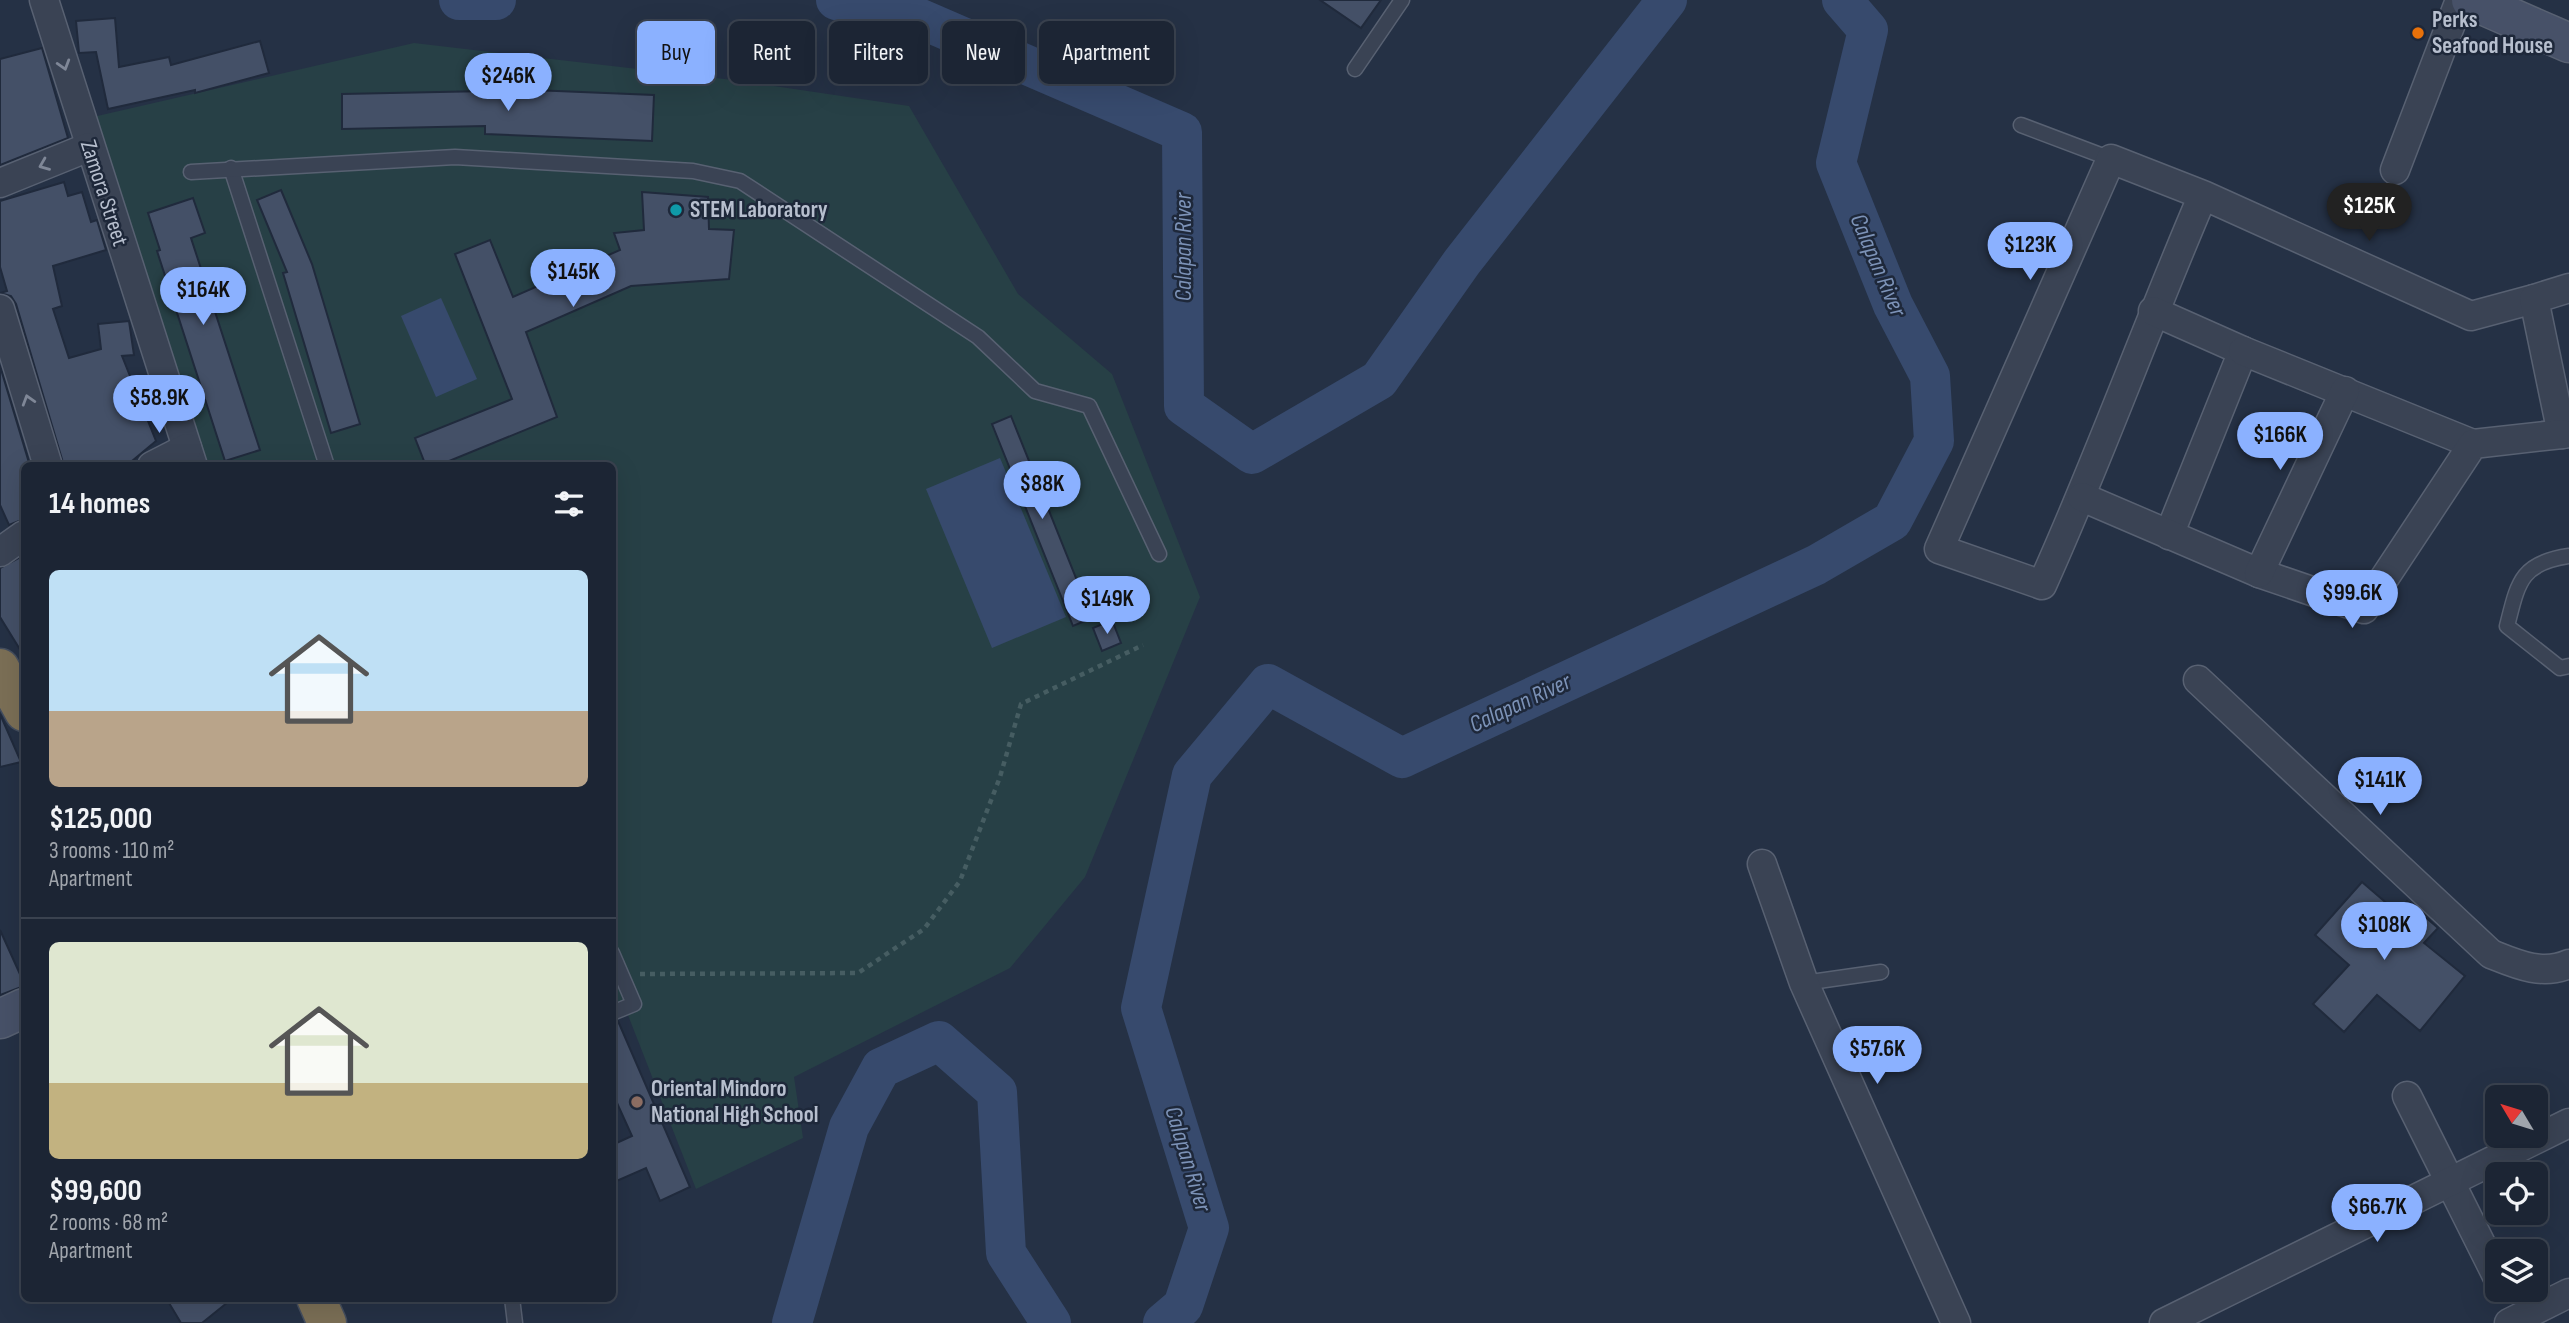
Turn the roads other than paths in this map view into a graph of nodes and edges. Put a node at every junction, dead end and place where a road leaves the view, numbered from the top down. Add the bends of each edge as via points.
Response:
1 (44, 0) edge
2 (1402, 0) edge
3 (2460, 0) edge
4 (2471, 0) edge
5 (2569, 43) edge
6 (1354, 69) dead end
7 (2021, 125) dead end
8 (89, 147) junction
9 (2111, 159) junction
10 (231, 168) junction
11 (2395, 170) dead end
12 (191, 172) dead end
13 (0, 183) edge
14 (2203, 195) junction
15 (2569, 288) edge
16 (2534, 299) junction
17 (0, 309) edge
18 (2153, 311) junction
19 (2243, 351) junction
20 (2345, 390) junction
21 (2566, 433) edge
22 (2473, 444) junction
23 (190, 457) edge
24 (47, 462) edge
25 (169, 462) edge
26 (326, 462) edge
27 (2082, 497) junction
28 (2169, 535) junction
29 (1159, 554) dead end
30 (2569, 555) edge
31 (2259, 573) junction
32 (2569, 666) edge
33 (0, 668) edge
34 (2198, 680) dead end
35 (21, 706) edge
36 (1762, 864) dead end
37 (616, 962) edge
38 (2569, 964) edge
39 (1881, 972) dead end
40 (1804, 984) junction
41 (21, 1009) edge
42 (616, 1011) edge
43 (0, 1019) edge
44 (2407, 1096) dead end
45 (2569, 1123) edge
46 (2449, 1181) junction
47 (2485, 1252) edge
48 (2569, 1293) edge
49 (318, 1302) edge
50 (512, 1302) edge
51 (2509, 1302) edge
52 (2516, 1321) edge
53 (327, 1323) edge
54 (515, 1323) edge
55 (1956, 1323) edge
56 (2164, 1323) edge

1 -> 8 street, Zamora Street
2 - 6 lane
3 - 11 street
4 - 5 main road
7 - 9 lane
8 -> 13 street
8 - 23 street, Zamora Street
9 - 14 street
9 - 27 street via 1938,549 2042,585
10 - 12 lane
10 - 26 lane
10 - 29 lane via 455,157 693,171 740,181 978,337 1035,391 1089,406
14 - 16 street via 2471,316
14 - 18 street
15 - 16 street
16 - 21 street
24 -> 17 street
18 - 19 street
18 - 27 street
19 - 20 street
19 - 28 street
20 - 22 street
20 - 31 street
21 - 22 street
22 - 31 street via 2364,609
23 - 25 street
27 - 28 street
28 - 31 street
30 - 32 lane via 2544,559 2518,582 2507,626 2560,668
33 - 35 highway
34 - 38 street via 2491,954 2529,969
36 - 40 street
37 - 42 lane via 634,1004
39 - 40 lane
40 - 55 street
41 - 43 main road
44 - 46 street
45 - 46 street
46 - 47 street
46 - 56 street
48 - 52 street
49 - 53 highway
50 - 54 lane
51 - 52 street

